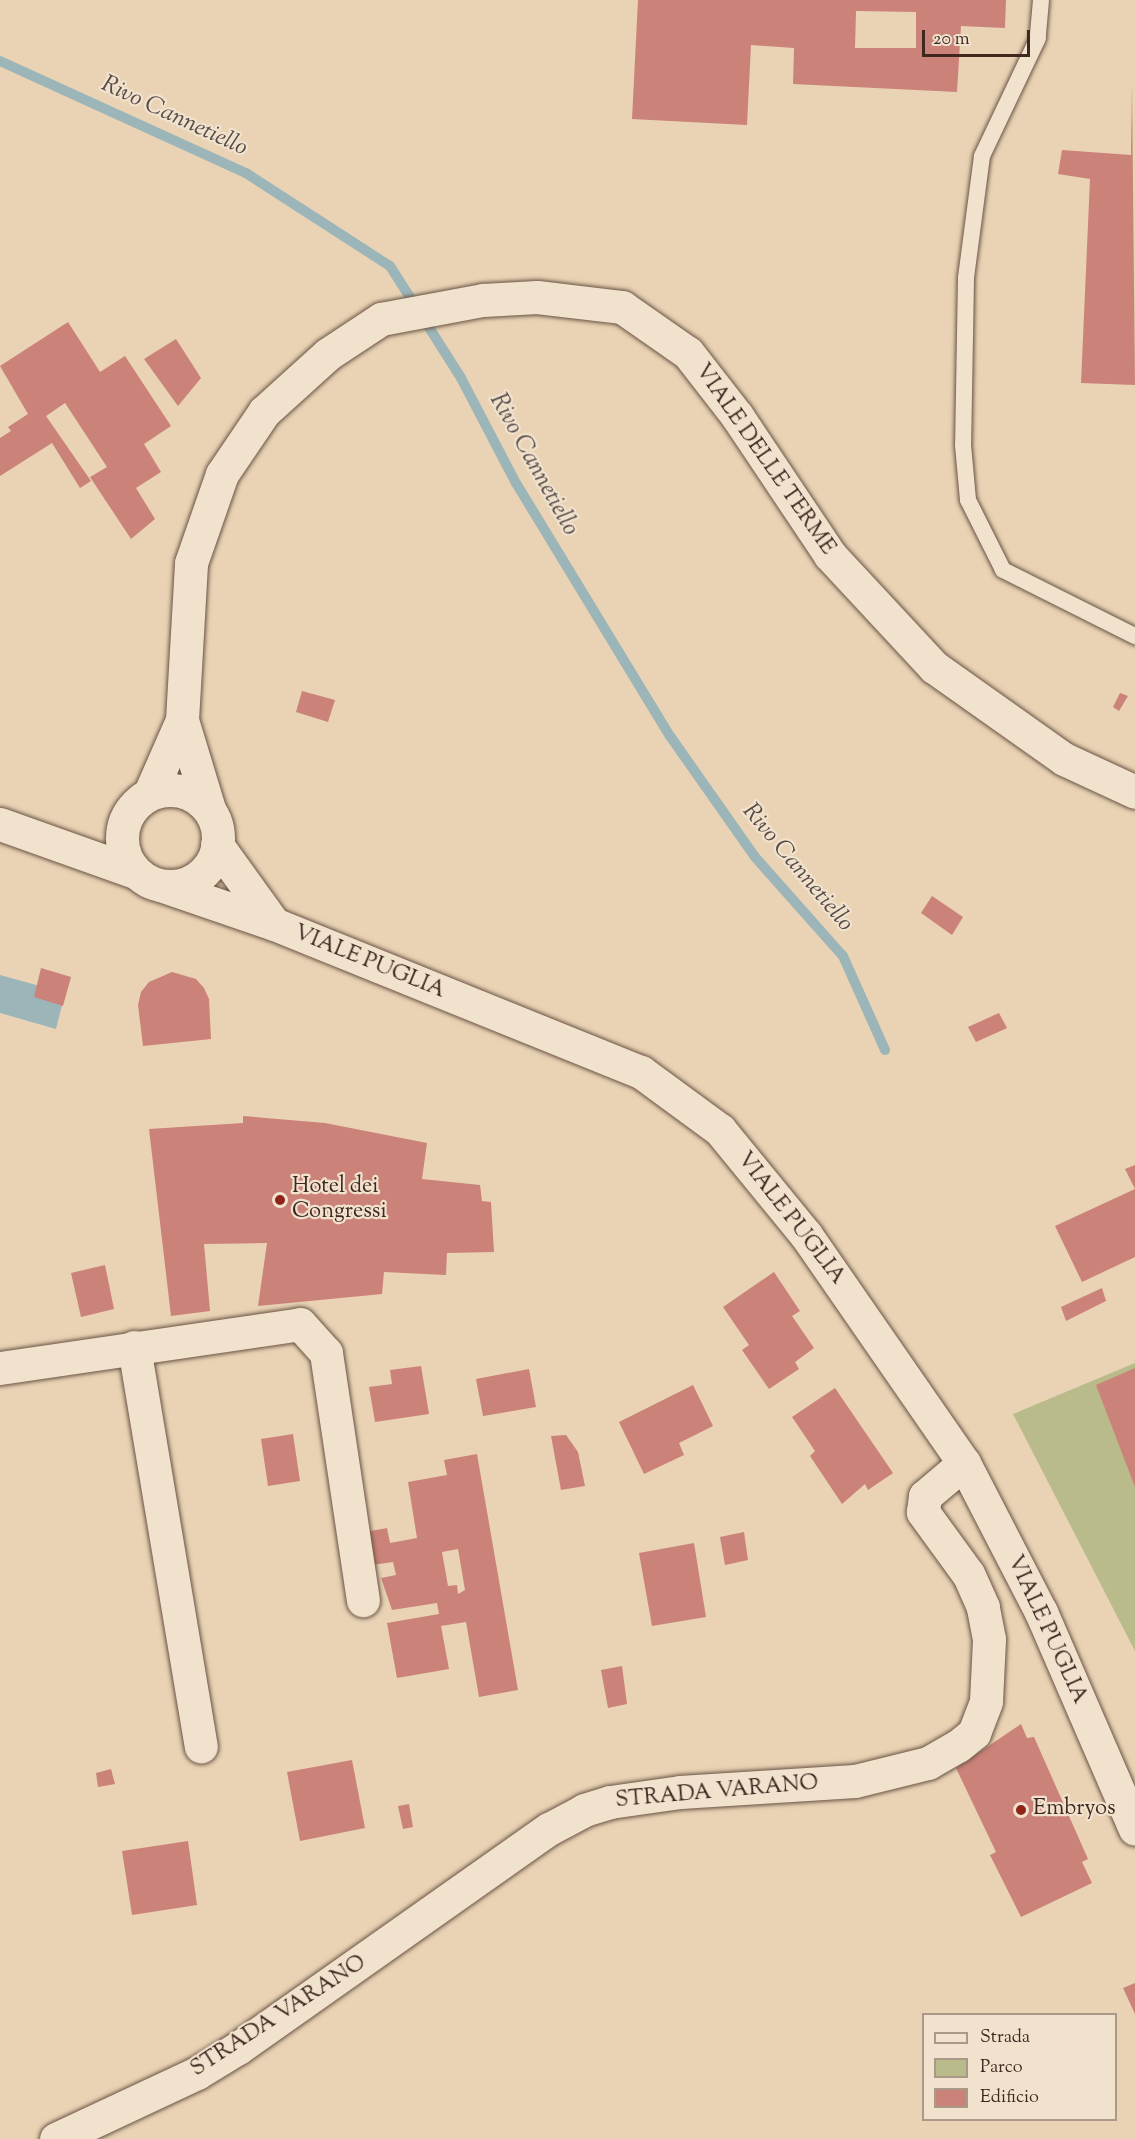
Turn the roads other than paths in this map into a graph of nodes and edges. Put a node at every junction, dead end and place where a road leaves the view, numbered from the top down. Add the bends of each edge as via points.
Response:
1 (1041, 0) edge
2 (1135, 636) edge
3 (182, 720) junction
4 (1135, 792) edge
5 (150, 793) junction
6 (209, 809) junction
7 (0, 824) edge
8 (122, 829) junction
9 (41, 840) junction
10 (217, 845) junction
11 (149, 879) junction
12 (274, 924) junction
13 (135, 1347) junction
14 (0, 1368) edge
15 (964, 1463) junction
16 (363, 1600) dead end
17 (201, 1746) dead end
18 (1135, 1828) edge
19 (56, 2139) edge

1 - 2 lane via 1038,38 982,156 966,278 963,445 968,500 1003,570
3 - 4 main road, VIALE DELLE TERME via 191,563 222,474 264,412 328,354 381,319 483,300 537,297 622,308 688,353 737,416 830,555 934,667 1064,759
3 - 5 main road, VIALE DELLE TERME
3 - 6 main road
5 - 6 main road via 181,790
5 - 8 main road via 127,814
6 - 10 main road via 216,823
7 - 9 main road
8 - 9 main road
8 - 11 main road via 126,859
9 - 11 main road
10 - 11 main road via 206,870 193,880
10 - 12 main road, VIALE PUGLIA
11 - 12 main road
12 - 15 main road, VIALE PUGLIA via 641,1072 720,1130 813,1244
13 - 14 main road
13 - 16 main road via 300,1324 326,1353
13 - 17 main road
15 - 18 main road, VIALE PUGLIA via 1041,1612
15 - 19 main road, STRADA VARANO via 925,1496 923,1512 968,1574 983,1607 989,1639 986,1701 974,1733 958,1746 928,1762 855,1782 680,1792 610,1802 584,1810 549,1829 238,2048 197,2073

